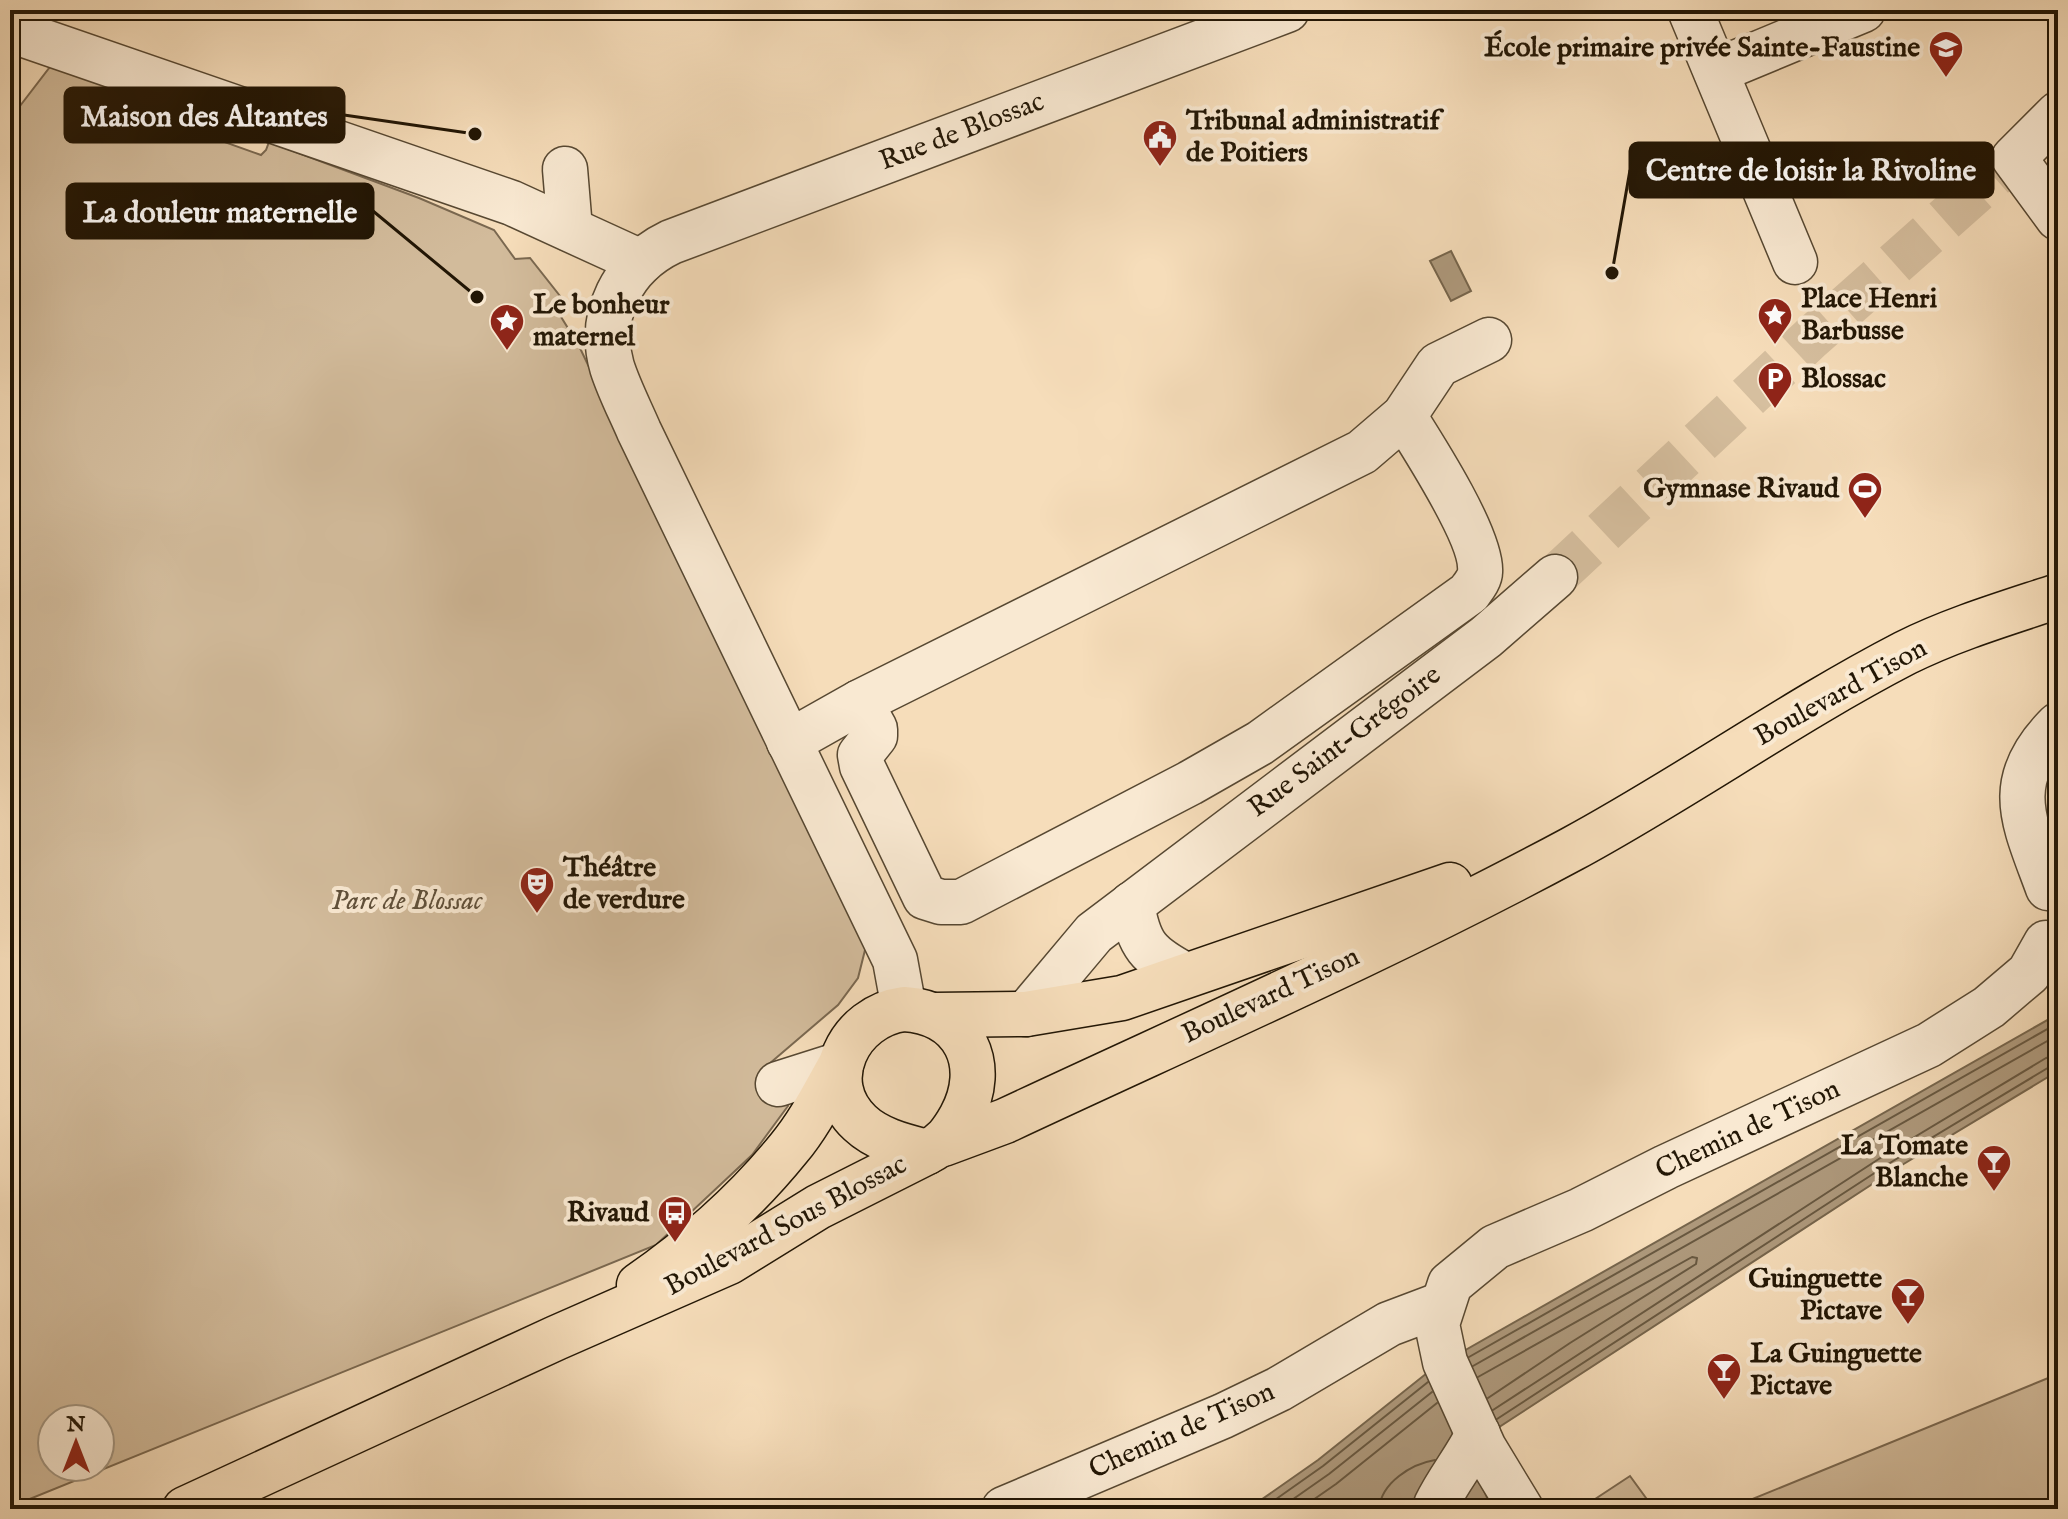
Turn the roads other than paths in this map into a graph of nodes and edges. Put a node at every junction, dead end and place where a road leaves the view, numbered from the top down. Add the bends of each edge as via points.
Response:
1 (1287, 10) edge
2 (1690, 10) edge
3 (1863, 10) edge
4 (10, 30) edge
5 (1716, 71) junction
6 (2058, 114) edge
7 (565, 169) dead end
8 (2058, 218) edge
9 (570, 229) junction
10 (641, 262) junction
11 (1795, 262) dead end
12 (1489, 340) dead end
13 (1404, 416) junction
14 (1555, 577) tunnel mouth
15 (2058, 596) edge
16 (860, 702) junction
17 (2058, 725) edge
18 (777, 729) junction
19 (1593, 837) junction
20 (2053, 888) edge
21 (1132, 904) junction
22 (2052, 944) edge
23 (1185, 975) junction
24 (920, 1012) junction
25 (1026, 1014) junction
26 (972, 1063) junction
27 (841, 1064) junction
28 (778, 1084) dead end
29 (935, 1148) junction
30 (1442, 1304) junction
31 (556, 1338) junction
32 (1481, 1441) junction
33 (1440, 1498) dead end
34 (185, 1509) edge
35 (1004, 1509) edge
36 (1521, 1509) edge

1 - 10 street, Rue de Blossac via 683,237
2 - 5 street
3 - 5 street
4 - 9 street via 512,203
5 - 11 street
6 - 8 street via 2014,158
7 - 9 street
9 - 10 street
10 - 18 street via 620,288 610,313 613,370
12 - 13 street via 1438,365
13 - 16 street via 1362,452
13 - 16 street via 1435,464 1478,551 1480,574 1469,593 1260,743 1190,783 961,902 941,902 925,897 862,766 860,755 875,729
14 - 21 street, Rue Saint-Grégoire via 1486,637
15 - 19 main road, Boulevard Tison via 1909,652
16 - 18 street
17 - 20 street via 2028,763 2023,782 2027,830
18 - 24 street
19 - 23 main road, Boulevard Tison
19 - 29 main road, Boulevard Tison via 1392,940 1005,1121
20 - 22 street via 2033,898 2027,914 2032,932
21 - 23 street via 1144,947
21 - 25 street, Rue Saint-Grégoire via 1094,933
22 - 30 street, Chemin de Tison via 2029,973 1989,1007 1929,1045 1495,1247 1450,1284
23 - 25 main road, Boulevard Tison via 1122,998
24 - 25 main road, Boulevard Tison
24 - 26 main road via 946,1022 963,1040
24 - 27 main road, Boulevard Sous Blossac via 883,1014 863,1025 848,1043
25 - 26 main road
26 - 29 main road via 971,1096
27 - 28 street
27 - 29 main road, Boulevard Sous Blossac via 844,1097 862,1125 890,1141
27 - 31 main road, Boulevard Sous Blossac via 800,1134 746,1195 663,1268
29 - 31 main road, Boulevard Sous Blossac via 818,1207 729,1262
30 - 32 street via 1437,1324 1445,1362
30 - 35 street, Chemin de Tison via 1389,1324 1237,1409
31 - 34 main road, Boulevard Sous Blossac
32 - 33 street
32 - 36 street

